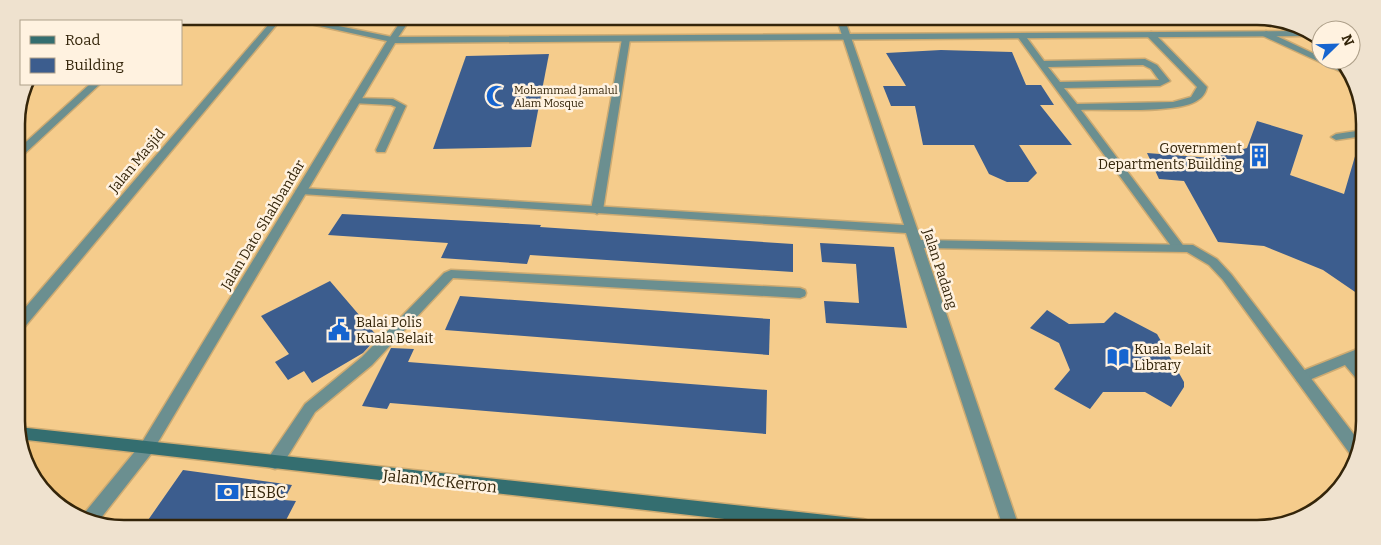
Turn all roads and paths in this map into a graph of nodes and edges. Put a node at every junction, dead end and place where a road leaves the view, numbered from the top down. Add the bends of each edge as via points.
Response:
1 (272, 25) edge
2 (321, 25) edge
3 (402, 25) edge
4 (842, 25) edge
5 (1266, 34) junction
6 (1299, 34) edge
7 (1152, 35) junction
8 (1021, 36) junction
9 (846, 37) junction
10 (626, 39) junction
11 (392, 40) junction
12 (1042, 64) junction
13 (1339, 69) edge
14 (93, 85) edge
15 (1058, 85) junction
16 (355, 101) junction
17 (1074, 107) junction
18 (1356, 134) edge
19 (1336, 137) dead end
20 (25, 148) edge
21 (382, 150) dead end
22 (301, 191) junction
23 (598, 210) junction
24 (911, 229) junction
25 (916, 244) junction
26 (1178, 247) junction
27 (800, 293) dead end
28 (25, 317) edge
29 (1354, 356) edge
30 (1302, 378) junction
31 (26, 434) edge
32 (1353, 445) edge
33 (146, 448) junction
34 (275, 462) junction
35 (93, 515) edge
36 (800, 520) edge
37 (1009, 520) edge

1 - 28 street, Jalan Masjid
2 - 11 street
3 - 11 street, Jalan Dato Shahbandar
4 - 9 street, Jalan Padang
5 - 6 street
5 - 7 street
5 - 13 street
7 - 8 street
7 - 17 street via 1202,88 1194,99 1174,105
8 - 9 street
8 - 12 street
9 - 10 street
9 - 24 street, Jalan Padang
10 - 11 street
10 - 23 street
11 - 16 street, Jalan Dato Shahbandar
12 - 15 street
12 - 15 street via 1145,62 1154,67 1165,81
14 - 20 street
15 - 17 street
16 - 21 street via 393,102 400,106
16 - 22 street, Jalan Dato Shahbandar
17 - 26 street
18 - 19 street
22 - 23 street
22 - 33 street, Jalan Dato Shahbandar
23 - 24 street
24 - 25 street, Jalan Padang
25 - 26 street
25 - 37 street, Jalan Padang
26 - 30 street via 1189,248 1213,262
27 - 34 street via 451,274 367,361 310,408
29 - 30 street
30 - 32 street
31 - 33 main road, Jalan McKerron
33 - 34 main road, Jalan McKerron
33 - 35 street, Jalan Dato Shahbandar
34 - 36 main road, Jalan McKerron

